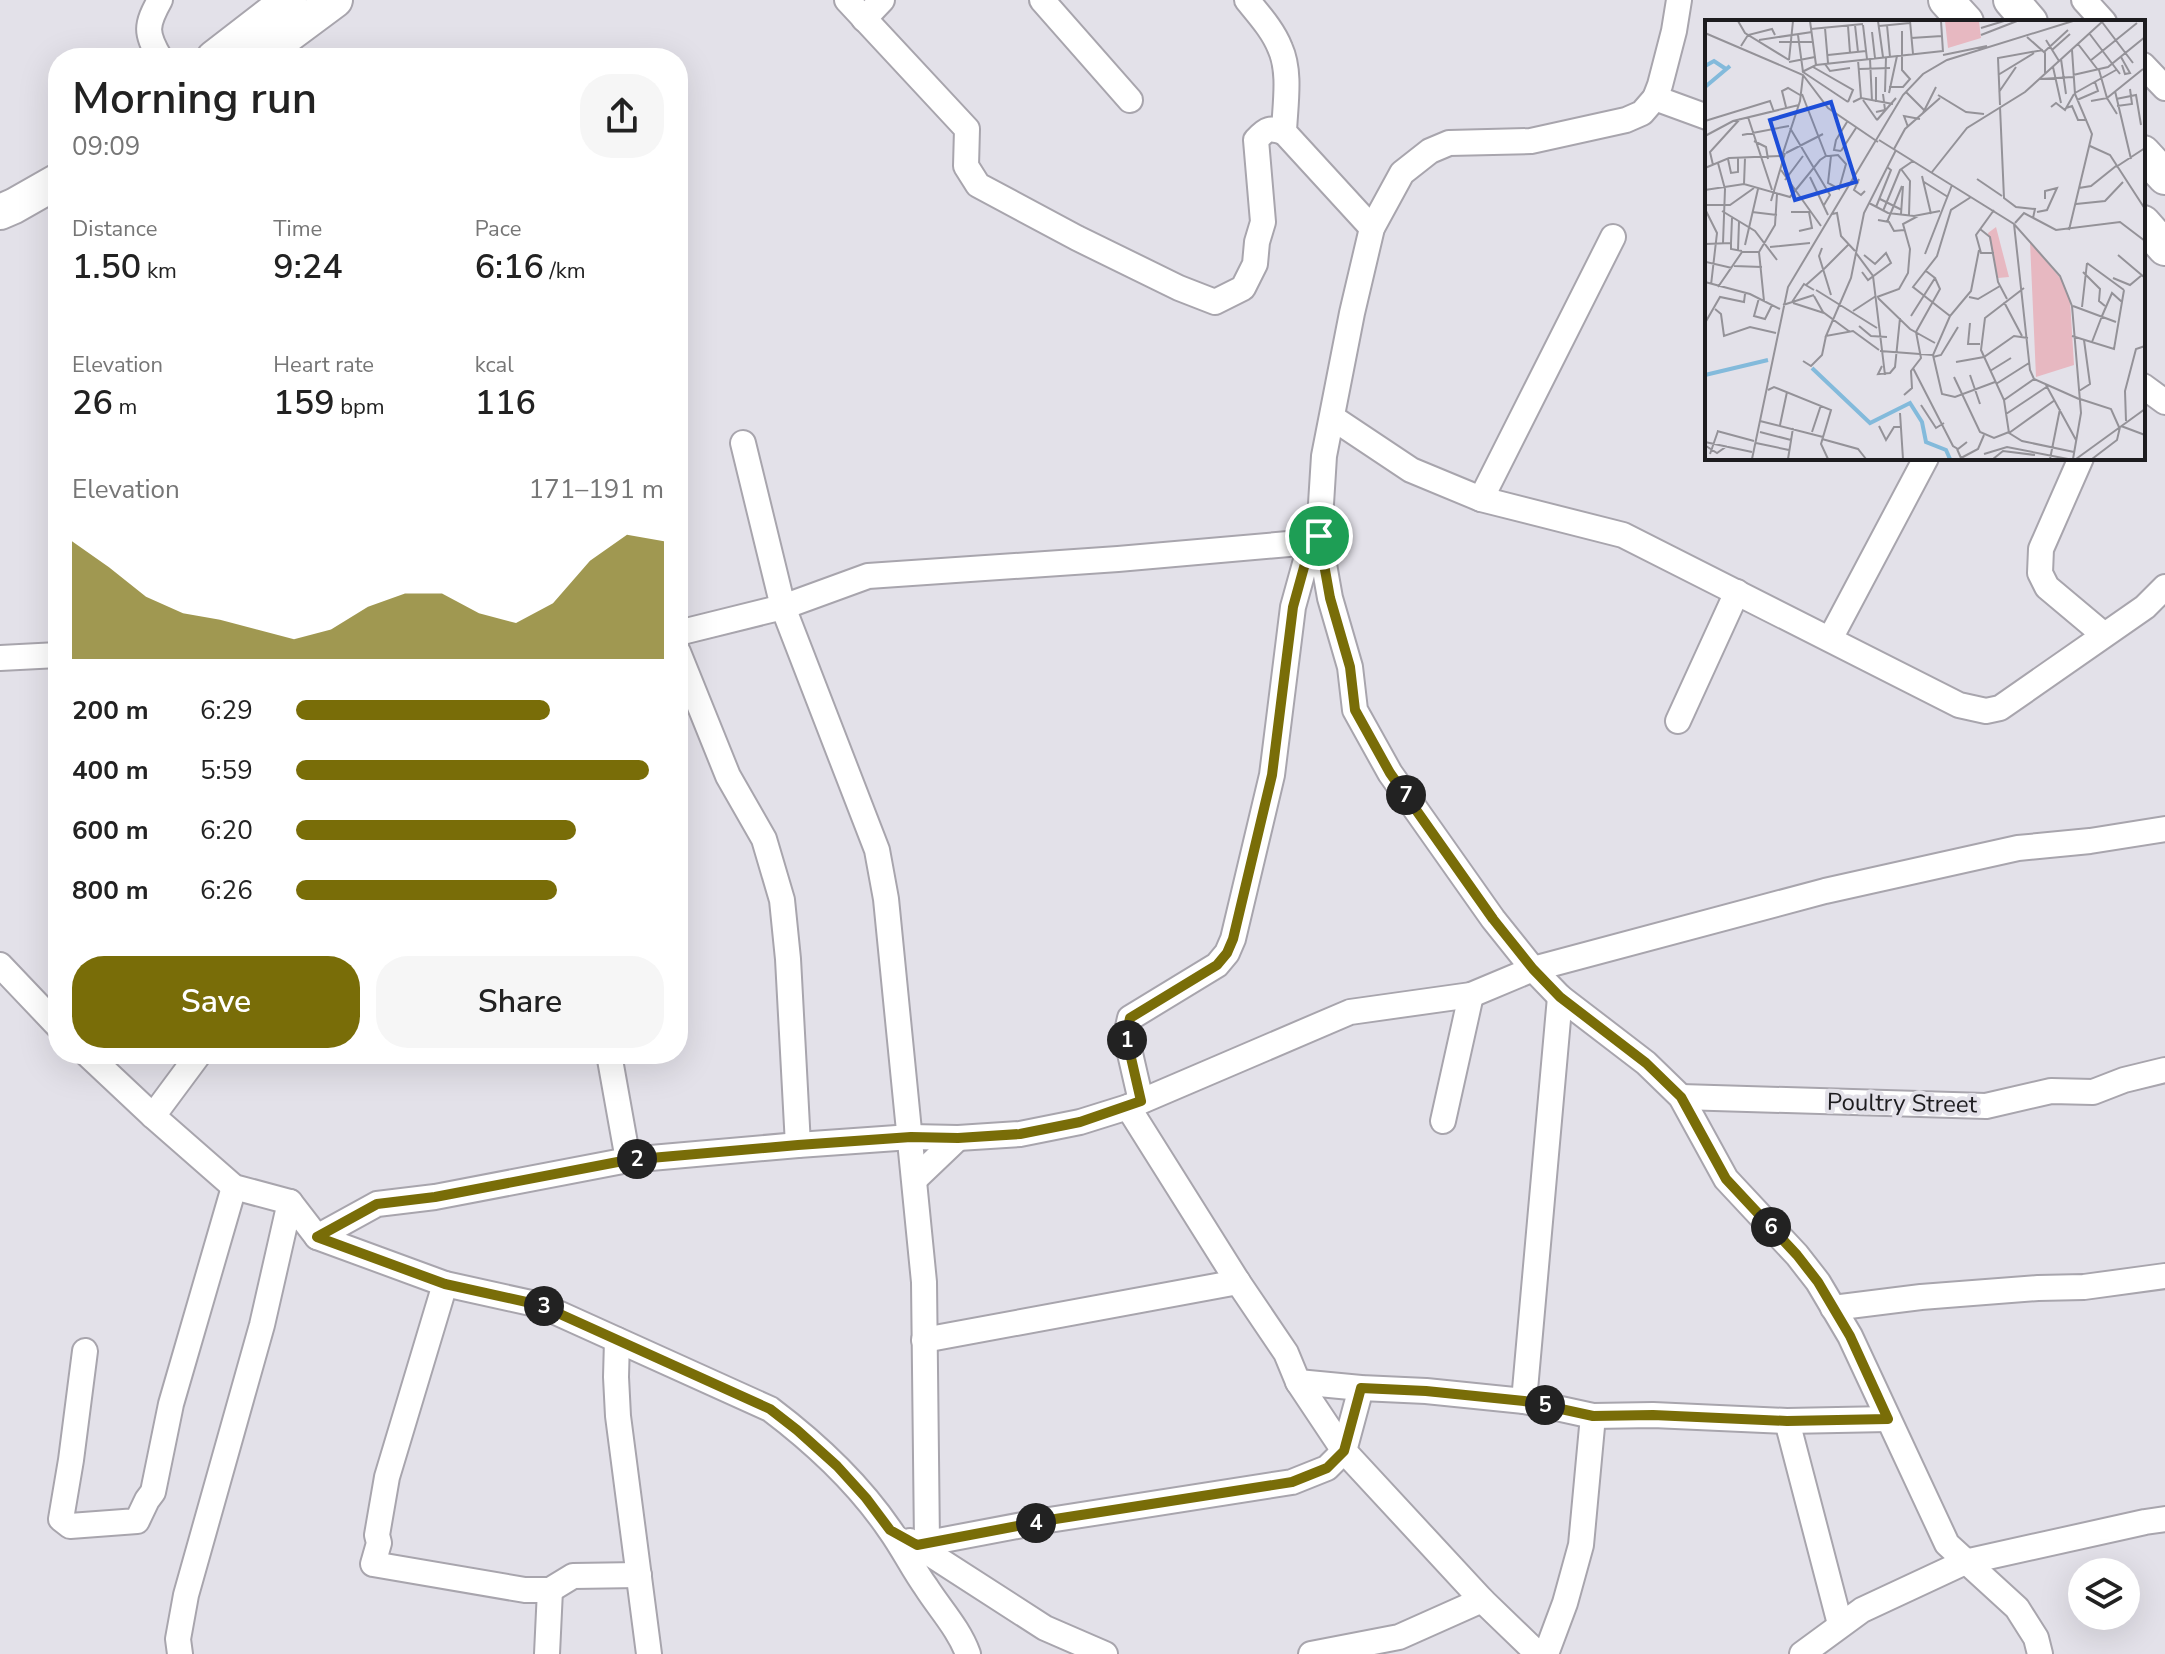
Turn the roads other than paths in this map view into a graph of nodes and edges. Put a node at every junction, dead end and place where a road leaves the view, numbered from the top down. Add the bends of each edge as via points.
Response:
1 (160, 0) edge
2 (289, 0) edge
3 (335, 0) edge
4 (847, 0) edge
5 (882, 0) edge
6 (1042, 0) edge
7 (1247, 0) edge
8 (1679, 0) edge
9 (1946, 0) edge
10 (2011, 0) edge
11 (2084, 0) edge
12 (864, 19) junction
13 (1964, 20) edge
14 (2028, 20) edge
15 (2102, 20) edge
16 (155, 48) edge
17 (227, 48) edge
18 (270, 48) edge
19 (2145, 67) edge
20 (2165, 88) edge
21 (1655, 98) junction
22 (1130, 100) dead end
23 (1705, 116) edge
24 (1284, 132) junction
25 (2145, 155) edge
26 (48, 163) edge
27 (2165, 177) edge
28 (0, 187) edge
29 (48, 187) edge
30 (0, 212) edge
31 (2145, 225) edge
32 (1372, 228) junction
33 (1613, 237) dead end
34 (2165, 248) edge
35 (2145, 387) edge
36 (2165, 402) edge
37 (1333, 418) junction
38 (743, 443) dead end
39 (1925, 460) edge
40 (2080, 460) edge
41 (1481, 499) junction
42 (1315, 539) junction
43 (2165, 587) edge
44 (1737, 592) junction
45 (783, 607) junction
46 (688, 631) edge
47 (2103, 634) junction
48 (1830, 639) junction
49 (48, 656) edge
50 (0, 658) edge
51 (688, 677) edge
52 (1678, 721) dead end
53 (2165, 829) edge
54 (0, 965) edge
55 (1533, 969) junction
56 (1471, 995) junction
57 (1560, 997) junction
58 (48, 1015) edge
59 (98, 1064) edge
60 (192, 1064) edge
61 (611, 1064) edge
62 (2165, 1070) edge
63 (1681, 1097) junction
64 (1134, 1104) junction
65 (153, 1116) junction
66 (1443, 1121) dead end
67 (911, 1137) junction
68 (958, 1138) junction
69 (798, 1145) junction
70 (628, 1160) junction
71 (915, 1179) junction
72 (234, 1187) junction
73 (290, 1202) junction
74 (317, 1237) junction
75 (2165, 1276) edge
76 (1238, 1282) junction
77 (445, 1284) junction
78 (1833, 1308) junction
79 (617, 1340) junction
80 (924, 1340) junction
81 (85, 1351) dead end
82 (1298, 1382) junction
83 (1361, 1388) junction
84 (1524, 1401) junction
85 (1593, 1416) junction
86 (1888, 1419) junction
87 (1787, 1421) junction
88 (1344, 1451) junction
89 (2165, 1519) edge
90 (890, 1530) junction
91 (922, 1544) junction
92 (1965, 1562) junction
93 (639, 1575) junction
94 (550, 1590) junction
95 (1482, 1600) junction
96 (1840, 1624) junction
97 (180, 1654) edge
98 (547, 1654) edge
99 (649, 1654) edge
100 (968, 1654) edge
101 (1105, 1654) edge
102 (1311, 1654) edge
103 (1538, 1654) edge
104 (1546, 1654) edge
105 (1802, 1654) edge
106 (2040, 1654) edge

1 - 16 street via 148,26
2 - 17 highway
3 - 18 highway
4 - 12 street
5 - 12 street
6 - 22 street
7 - 24 street via 1281,48 1286,68
8 - 21 street
9 - 13 highway
10 - 14 highway
11 - 15 street
12 - 24 street via 967,129 966,166 978,185 1215,302 1243,288 1255,264 1263,222 1256,140 1271,128
19 - 20 street
21 - 23 street
21 - 32 street via 1642,113 1626,120 1531,141 1449,143 1430,151 1402,173
24 - 32 street
25 - 27 highway
26 - 28 highway
29 - 30 highway
31 - 34 highway
32 - 37 street
33 - 41 street
35 - 36 street
37 - 41 street via 1411,470
37 - 42 street
38 - 45 street
39 - 48 street
40 - 47 street via 2041,549 2040,573 2047,587
41 - 44 street via 1623,535
42 - 45 street via 868,576
42 - 55 street via 1350,667 1355,710 1390,773
42 - 64 street via 1293,607 1272,775 1233,939 1217,965 1130,1018 1126,1036
43 - 47 street
44 - 48 street
44 - 52 street
45 - 46 street
45 - 67 street via 877,850
47 - 48 street via 2000,708 1986,711 1959,705
49 - 50 street
51 - 69 street via 728,776 764,839 782,900
53 - 55 street via 2018,848 1825,891
54 - 58 street
55 - 56 street
55 - 57 street
56 - 64 street via 1350,1012
56 - 66 street
57 - 63 street
57 - 84 street
59 - 65 street
60 - 65 street
61 - 70 street
62 - 63 street, Poultry Street via 2093,1092 2051,1091 1986,1106
63 - 78 street via 1726,1179 1797,1255
64 - 68 street via 1020,1134
64 - 76 street
65 - 72 street
67 - 68 street
67 - 69 street
67 - 71 street
68 - 71 street
69 - 70 street
70 - 74 street via 377,1204
71 - 80 street
72 - 73 street
72 - 81 street via 171,1404 153,1492 137,1521 70,1526 61,1519
73 - 74 street
73 - 97 street via 262,1325 186,1595
74 - 77 street
75 - 78 street
76 - 80 street
76 - 82 street via 1286,1353
77 - 79 street via 540,1305
77 - 94 street via 387,1477 373,1564
78 - 86 street
79 - 90 street via 770,1409 837,1466
79 - 93 street via 618,1416
80 - 91 street
82 - 83 street
82 - 88 street
83 - 84 street
83 - 88 street
84 - 85 street
85 - 87 street
85 - 104 street via 1581,1545
86 - 87 street
86 - 92 street via 1942,1535
87 - 96 street
88 - 91 street via 1327,1468 1292,1482
88 - 95 street
89 - 92 street
90 - 91 street
90 - 100 street
91 - 101 street via 1045,1628
92 - 96 street
92 - 106 street via 2017,1608
93 - 94 street via 573,1576
93 - 99 street
94 - 98 street
95 - 102 street via 1399,1637
95 - 103 street
96 - 105 street

